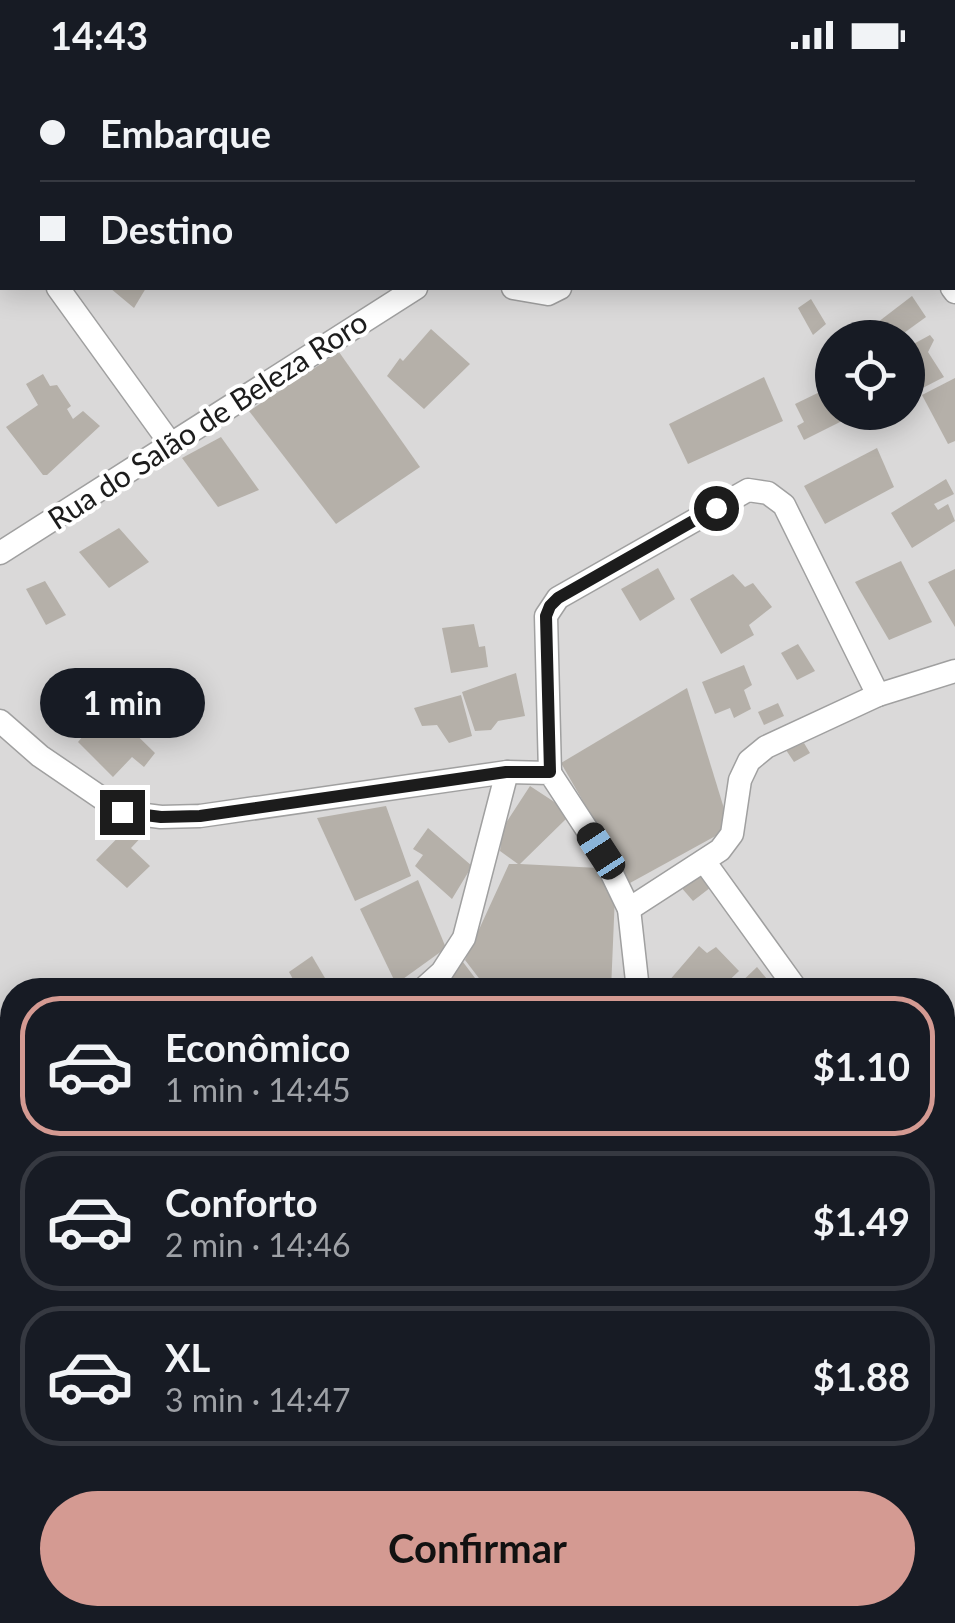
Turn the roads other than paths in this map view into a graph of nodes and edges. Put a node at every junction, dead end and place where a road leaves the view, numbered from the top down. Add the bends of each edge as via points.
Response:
1 (59, 290) edge
2 (413, 290) edge
3 (518, 290) edge
4 (556, 290) edge
5 (170, 443) junction
6 (0, 553) edge
7 (955, 671) edge
8 (878, 696) junction
9 (0, 721) edge
10 (506, 772) junction
11 (550, 772) junction
12 (704, 861) junction
13 (629, 910) junction
14 (435, 978) edge
15 (637, 978) edge
16 (788, 978) edge

1 - 5 street
2 - 5 street, Rua do Salão de Beleza Roro
3 - 4 street
5 - 6 street, Rua do Salão de Beleza Roro
7 - 8 street
8 - 11 street via 784,505 768,492 748,490 550,606
8 - 12 street via 749,761 732,834
9 - 10 street via 122,812 161,817
10 - 11 street
10 - 14 street via 464,938
11 - 13 street via 601,851
12 - 13 street
12 - 16 street
13 - 15 street

